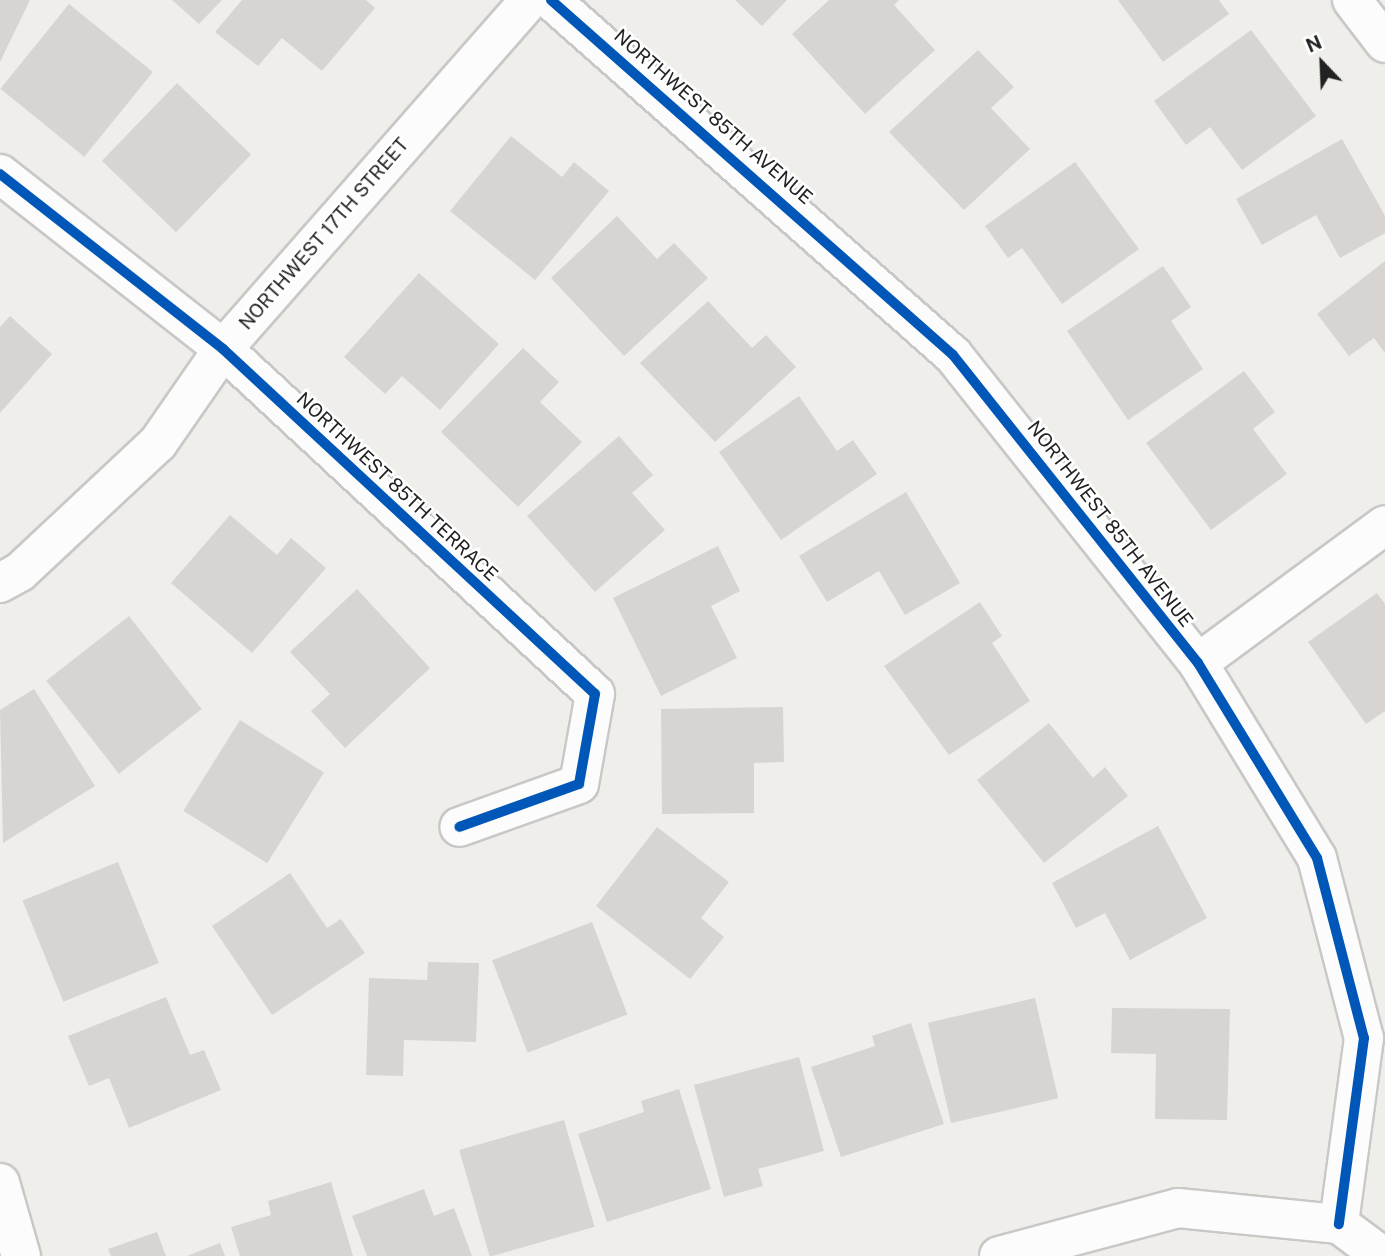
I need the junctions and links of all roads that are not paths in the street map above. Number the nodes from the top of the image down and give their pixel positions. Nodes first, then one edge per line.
1 (530, 0) edge
2 (551, 0) edge
3 (1352, 0) edge
4 (1385, 43) edge
5 (0, 174) edge
6 (223, 349) junction
7 (1385, 525) edge
8 (0, 583) edge
9 (1198, 663) junction
10 (459, 827) dead end
11 (1375, 1035) edge
12 (0, 1182) edge
13 (1339, 1224) junction
14 (21, 1256) edge
15 (999, 1256) edge
16 (1382, 1256) edge

1 - 6 street, NORTHWEST 17TH STREET
2 - 9 street, NORTHWEST 85TH AVENUE
3 - 4 street
5 - 6 street, NORTHWEST 85TH TERRACE
6 - 8 street, NORTHWEST 17TH STREET
6 - 10 street, NORTHWEST 85TH TERRACE
7 - 9 street
9 - 11 street, NORTHWEST 85TH AVENUE
11 - 13 street, NORTHWEST 85TH AVENUE
12 - 14 street
13 - 15 street
13 - 16 street

